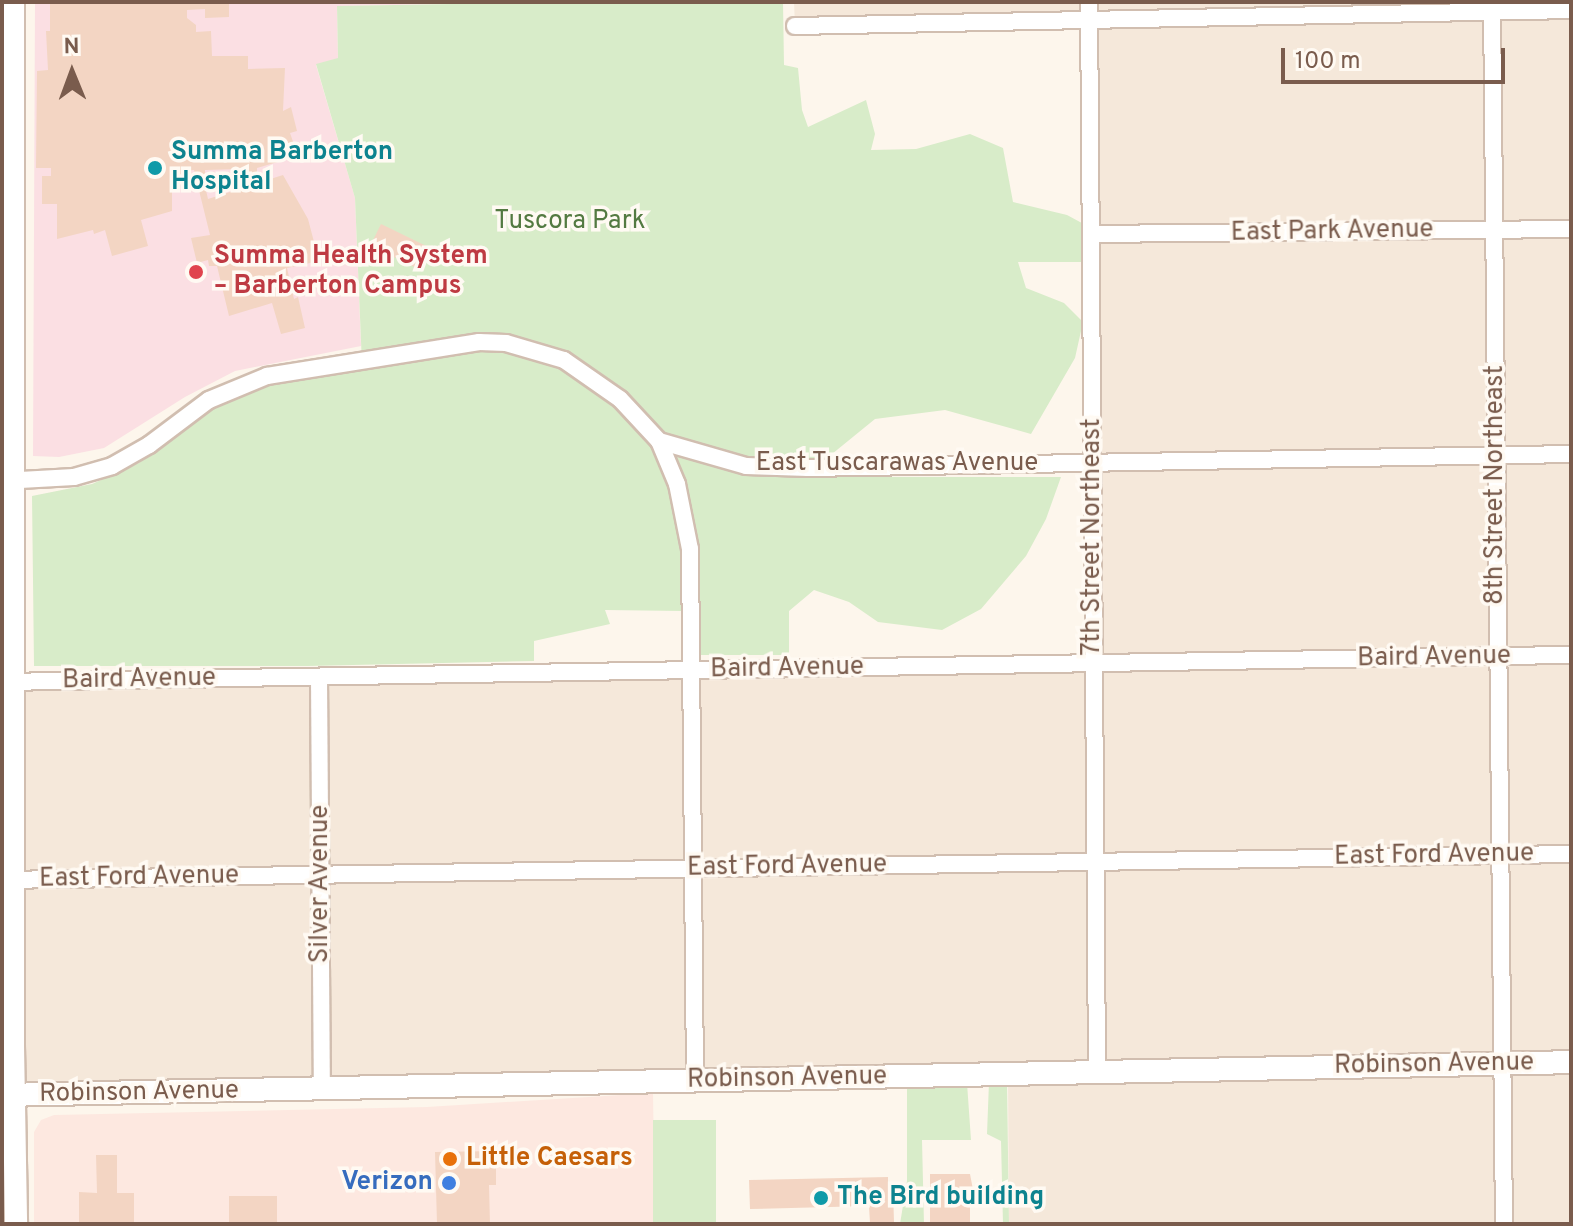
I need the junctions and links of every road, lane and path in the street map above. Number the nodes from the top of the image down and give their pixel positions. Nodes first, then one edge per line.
1 (13, 2) edge
2 (1089, 2) edge
3 (1492, 7) edge
4 (1571, 10) edge
5 (1089, 20) junction
6 (795, 26) dead end
7 (7, 38) edge
8 (1571, 229) edge
9 (1494, 230) junction
10 (1093, 234) junction
11 (8, 256) edge
12 (659, 441) junction
13 (1496, 454) junction
14 (1571, 454) edge
15 (1092, 462) junction
16 (7, 481) edge
17 (1571, 655) edge
18 (1497, 656) junction
19 (1094, 664) junction
20 (691, 671) junction
21 (319, 677) junction
22 (8, 682) edge
23 (1571, 854) edge
24 (1499, 855) junction
25 (1096, 861) junction
26 (693, 868) junction
27 (320, 875) junction
28 (8, 880) edge
29 (1571, 1062) edge
30 (1501, 1063) junction
31 (1097, 1072) junction
32 (695, 1081) junction
33 (322, 1091) junction
34 (8, 1095) edge
35 (16, 1224) edge
36 (1504, 1224) edge

1 - 7 main road
2 - 5 street, 7th Street Northeast
3 - 4 street
3 - 5 street
3 - 9 street, 8th Street Northeast
5 - 6 street
5 - 10 street, 7th Street Northeast
7 - 11 main road
8 - 9 street, East Park Avenue
9 - 10 street, East Park Avenue
9 - 13 street, 8th Street Northeast
10 - 15 street, 7th Street Northeast
11 - 16 main road
12 - 15 street, East Tuscarawas Avenue
12 - 16 street
12 - 20 street
13 - 14 street, East Tuscarawas Avenue
13 - 15 street, East Tuscarawas Avenue
13 - 18 street, 8th Street Northeast
15 - 19 street, 7th Street Northeast
16 - 22 main road
17 - 18 street, Baird Avenue
18 - 19 street, Baird Avenue
18 - 24 street, 8th Street Northeast
19 - 20 street, Baird Avenue
19 - 25 street, 7th Street Northeast
20 - 21 street, Baird Avenue
20 - 26 street
21 - 22 street, Baird Avenue
21 - 27 street, Silver Avenue
22 - 28 main road
23 - 24 street, East Ford Avenue
24 - 25 street, East Ford Avenue
24 - 30 street, 8th Street Northeast
25 - 26 street, East Ford Avenue
25 - 31 street, 7th Street Northeast
26 - 27 street, East Ford Avenue
26 - 32 street
27 - 28 street, East Ford Avenue
27 - 33 street, Silver Avenue
28 - 34 main road
29 - 30 main road, Robinson Avenue
30 - 31 main road, Robinson Avenue
30 - 36 street, 8th Street Northeast
31 - 32 main road, Robinson Avenue
32 - 33 main road, Robinson Avenue
33 - 34 main road, Robinson Avenue
34 - 35 main road

